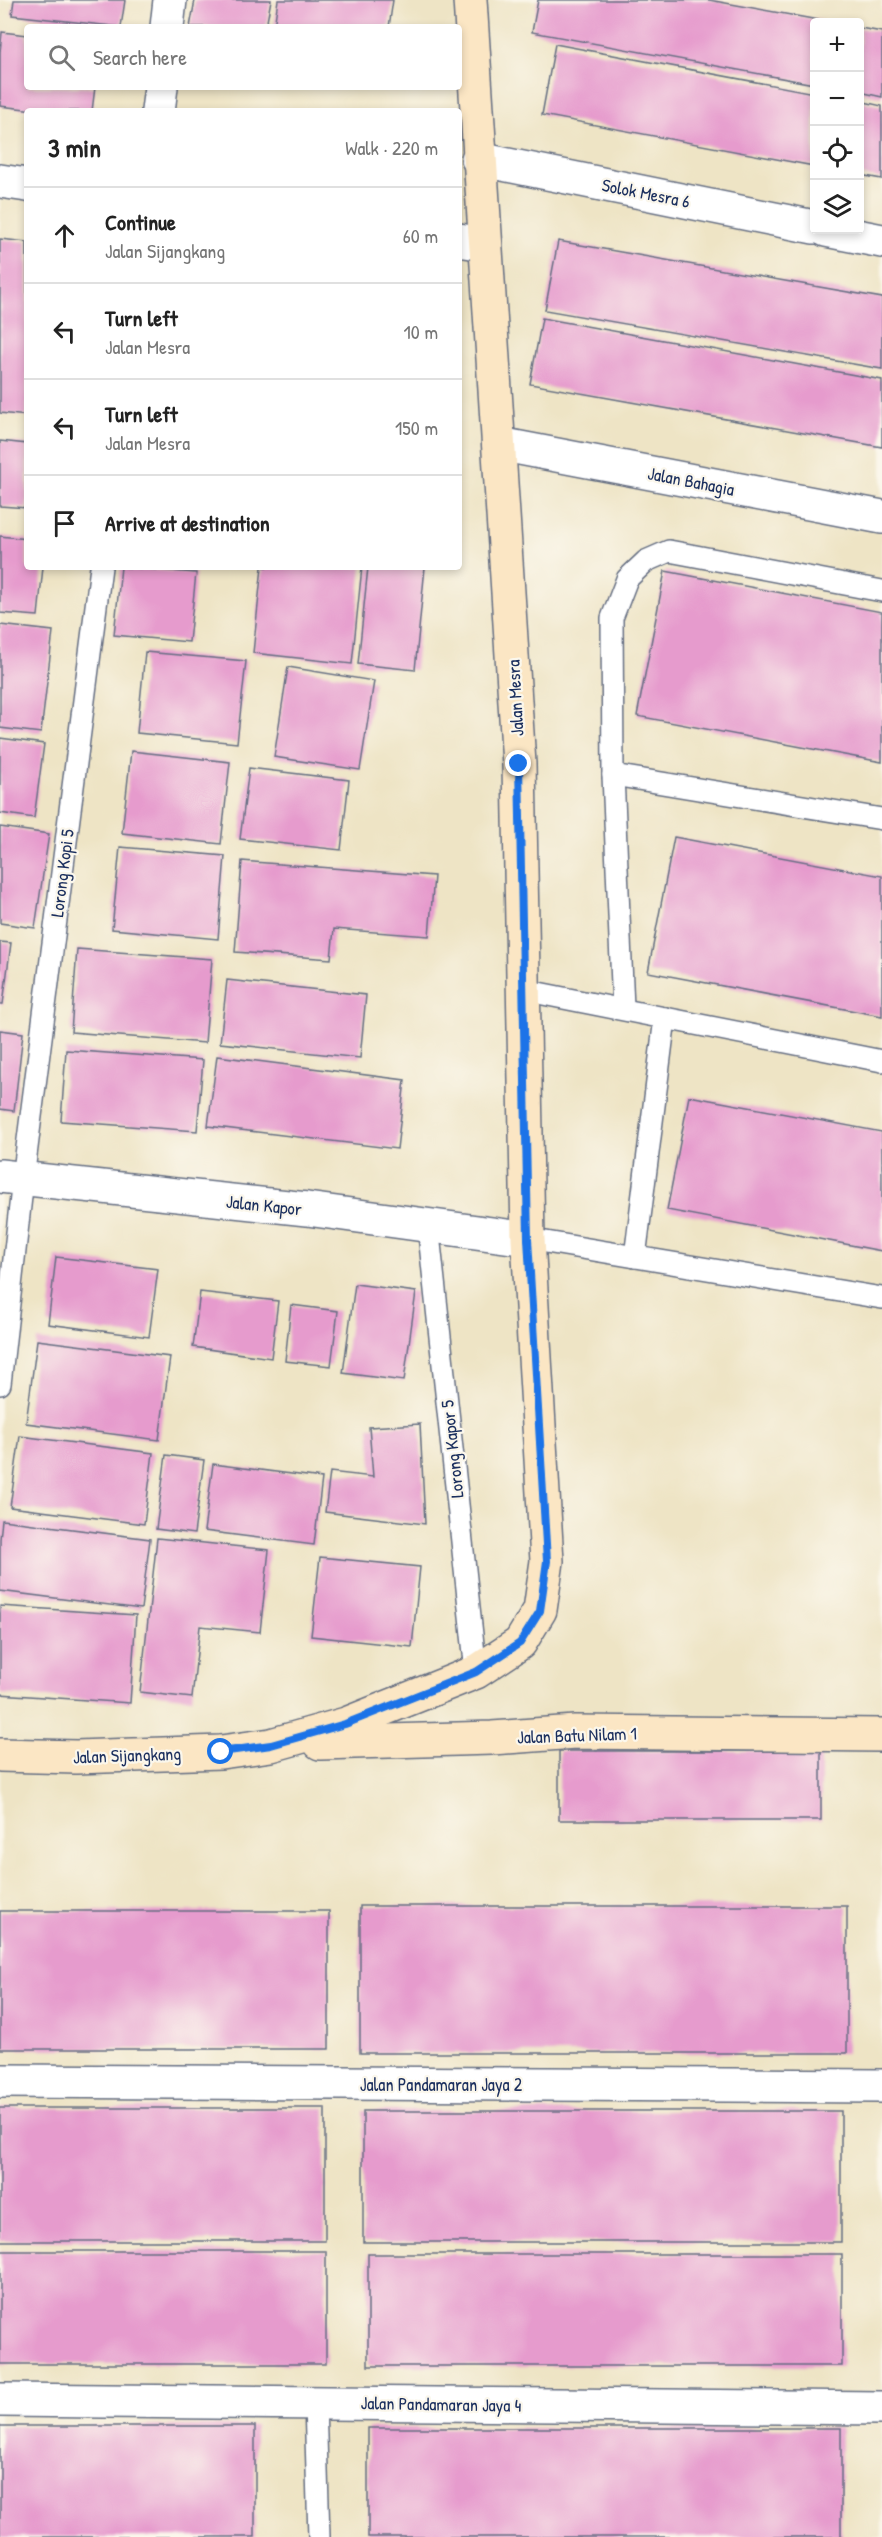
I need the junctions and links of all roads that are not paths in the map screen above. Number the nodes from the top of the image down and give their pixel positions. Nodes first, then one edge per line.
1 (170, 0) edge
2 (470, 0) edge
3 (167, 24) edge
4 (161, 90) edge
5 (158, 108) edge
6 (478, 159) junction
7 (0, 181) edge
8 (24, 185) edge
9 (810, 226) edge
10 (846, 234) edge
11 (882, 241) edge
12 (472, 242) edge
13 (499, 444) junction
14 (882, 517) edge
15 (101, 570) edge
16 (882, 591) edge
17 (613, 775) junction
18 (882, 819) edge
19 (524, 990) junction
20 (623, 1008) junction
21 (665, 1018) junction
22 (882, 1061) edge
23 (11, 1178) edge
24 (428, 1225) junction
25 (528, 1239) junction
26 (635, 1257) junction
27 (882, 1298) edge
28 (0, 1384) edge
29 (520, 1643) joint
30 (476, 1672) junction
31 (882, 1735) edge
32 (271, 1745) junction
33 (0, 1755) edge
34 (0, 2081) edge
35 (882, 2086) edge
36 (0, 2400) edge
37 (315, 2403) junction
38 (882, 2408) edge
39 (319, 2537) edge

1 - 3 street
2 - 6 street, Jalan Mesra
4 - 5 street
6 - 9 street, Solok Mesra 6
6 - 12 street, Jalan Mesra
7 - 8 street
10 - 11 street
12 - 13 street, Jalan Mesra
13 - 14 street, Jalan Bahagia
13 - 19 street, Jalan Mesra
15 - 23 lane, Lorong Kopi 5
16 - 17 lane
17 - 18 lane
17 - 20 lane
19 - 20 lane
19 - 25 street, Jalan Mesra
20 - 21 lane
21 - 22 lane
21 - 26 lane
23 - 24 street, Jalan Kapor
23 - 28 lane, Lorong Kopi 5
24 - 25 street, Jalan Kapor
24 - 30 lane, Lorong Kapor 5
25 - 26 lane
25 - 29 street, Jalan Mesra
26 - 27 lane
29 - 30 street, Jalan Sijangkang
30 - 32 street, Jalan Sijangkang
31 - 32 street, Jalan Batu Nilam 1
32 - 33 street, Jalan Sijangkang
34 - 35 street, Jalan Pandamaran Jaya 2
36 - 37 street, Jalan Pandamaran Jaya 4
37 - 38 street, Jalan Pandamaran Jaya 4
37 - 39 lane

